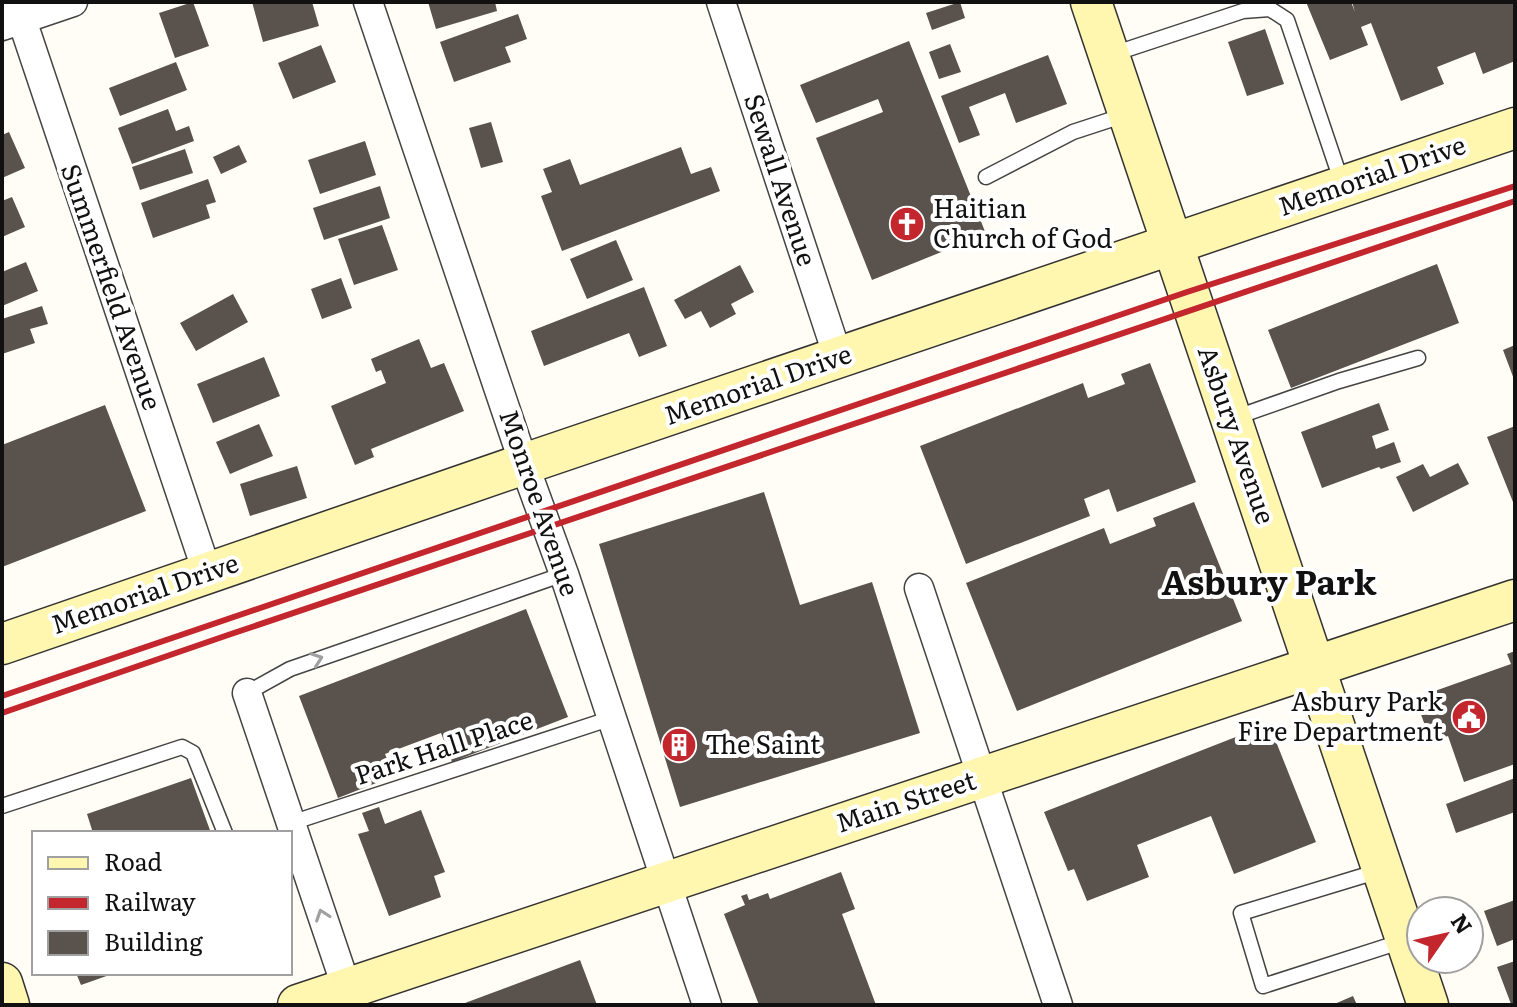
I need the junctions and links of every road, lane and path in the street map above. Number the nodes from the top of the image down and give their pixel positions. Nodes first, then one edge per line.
1 (73, 2) edge
2 (368, 2) edge
3 (721, 2) edge
4 (1091, 2) edge
5 (13, 16) edge
6 (1109, 55) junction
7 (1128, 114) junction
8 (1515, 128) edge
9 (986, 177) dead end
10 (1343, 186) junction
11 (1172, 244) junction
12 (838, 357) junction
13 (1418, 358) dead end
14 (1230, 419) junction
15 (524, 464) junction
16 (207, 572) junction
17 (564, 574) junction
18 (919, 588) dead end
19 (1515, 600) edge
20 (2, 644) edge
21 (1315, 667) junction
22 (247, 693) joint
23 (612, 718) junction
24 (981, 777) junction
25 (2, 806) edge
26 (291, 823) junction
27 (224, 831) edge
28 (297, 867) edge
29 (1383, 870) junction
30 (666, 882) junction
31 (1405, 937) edge
32 (1405, 940) edge
33 (1418, 975) edge
34 (2, 983) edge
35 (349, 997) edge
36 (9, 1005) edge
37 (298, 1005) edge
38 (707, 1005) edge
39 (1058, 1005) edge
40 (1428, 1005) edge

1 - 5 street
2 - 15 street, Monroe Avenue
3 - 12 street, Sewall Avenue
4 - 6 main road, Asbury Avenue
5 - 16 street, Summerfield Avenue
6 - 7 main road, Asbury Avenue
6 - 10 lane
7 - 9 lane
7 - 11 main road, Asbury Avenue
8 - 10 main road, Memorial Drive
10 - 11 main road, Memorial Drive
11 - 12 main road, Memorial Drive
11 - 14 main road, Asbury Avenue
12 - 15 main road, Memorial Drive
13 - 14 lane
14 - 21 main road, Asbury Avenue
15 - 16 main road, Memorial Drive
15 - 17 street, Monroe Avenue
16 - 20 main road, Memorial Drive
22 -> 17 lane
17 - 23 street, Monroe Avenue
18 - 24 street
19 - 21 main road, Main Street
21 - 24 main road, Main Street
21 - 29 main road, Asbury Avenue
22 - 26 street
23 - 26 lane, Park Hall Place
23 - 30 street, Monroe Avenue
24 - 30 main road, Main Street
24 - 39 street
25 - 27 lane
26 - 28 street
35 -> 28 street
29 - 31 main road, Asbury Avenue
29 - 32 lane
30 - 35 main road, Main Street
30 - 38 street, Monroe Avenue
33 - 40 main road, Asbury Avenue
34 - 36 main road
35 - 37 main road, Main Street

